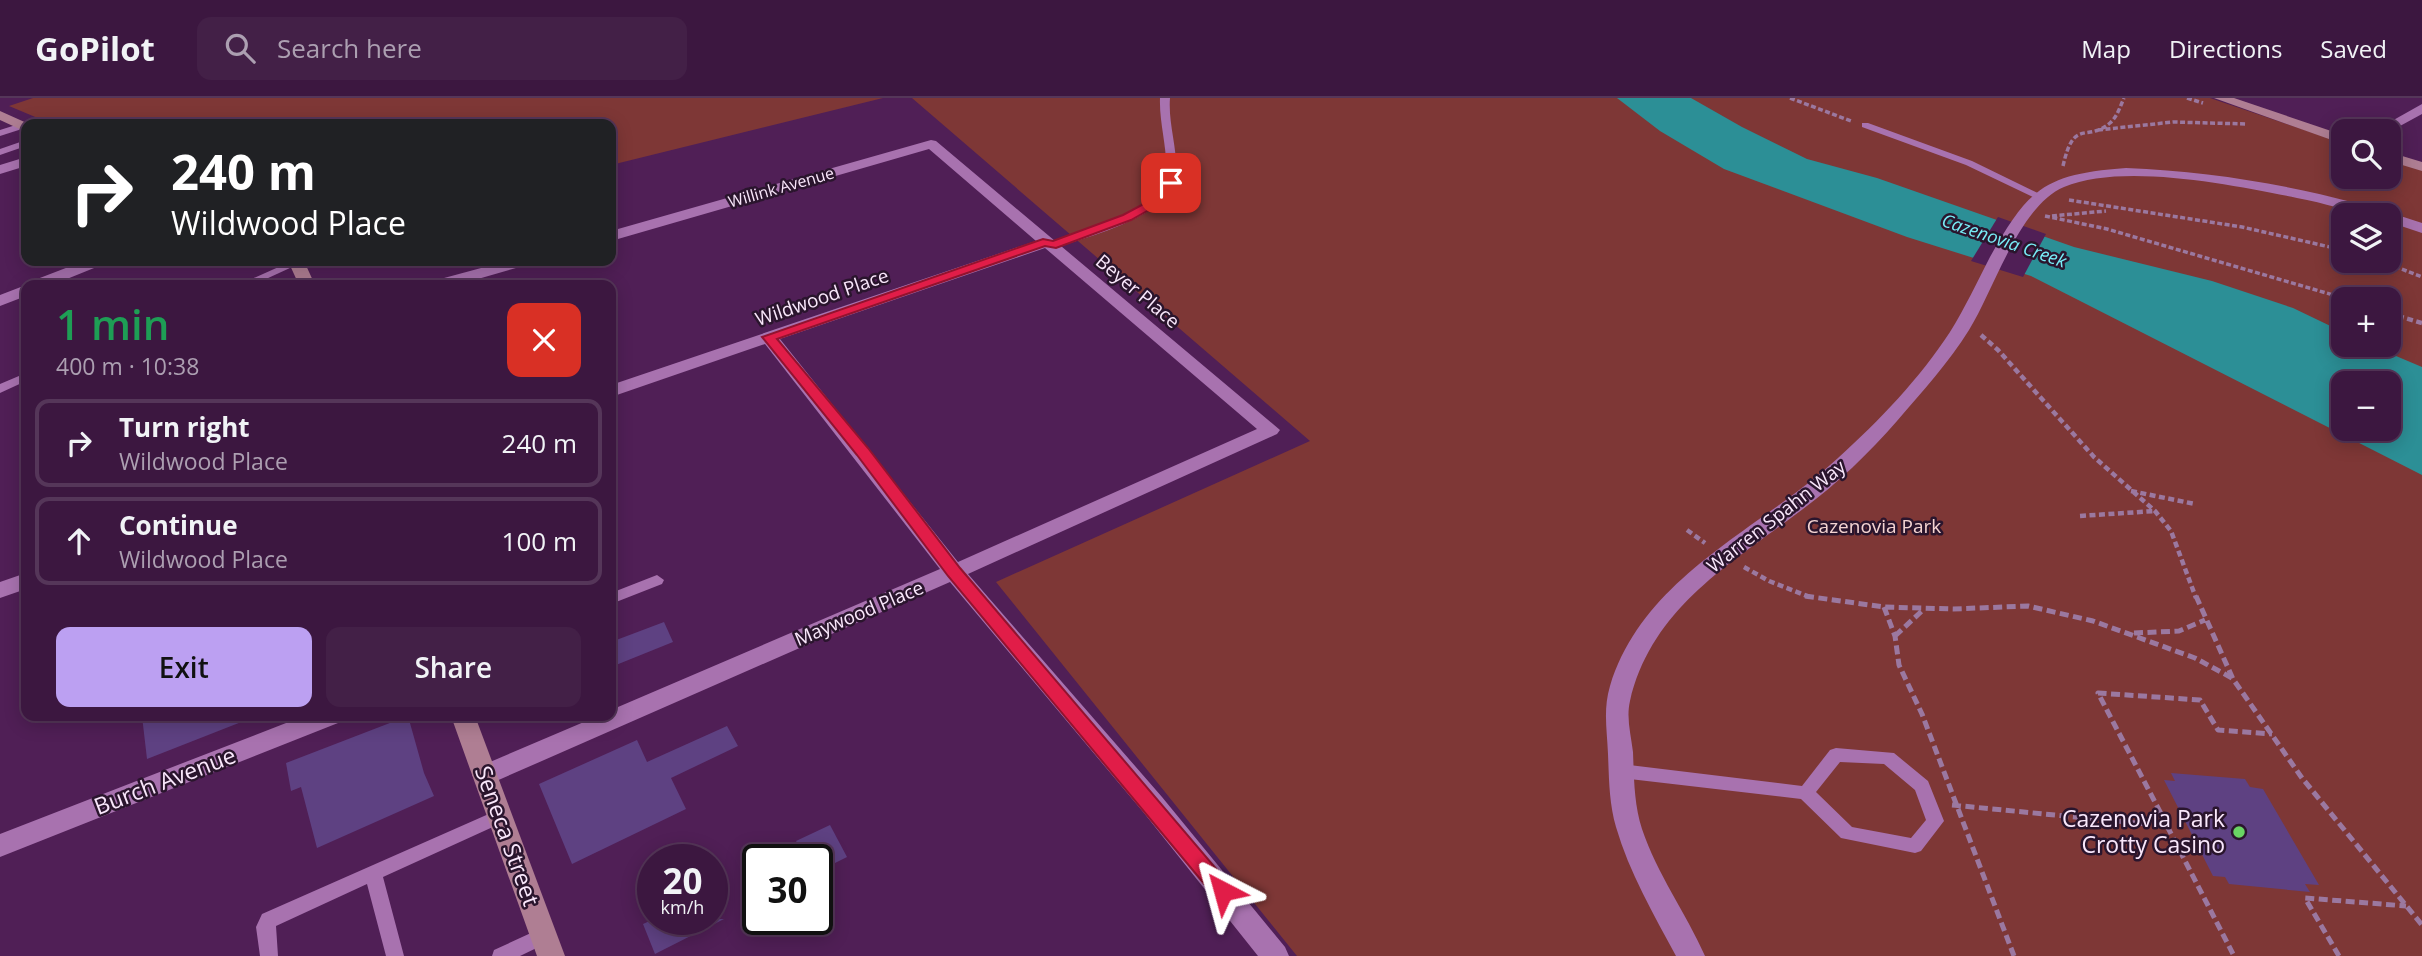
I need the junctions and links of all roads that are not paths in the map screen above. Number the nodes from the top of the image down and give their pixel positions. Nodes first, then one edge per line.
1 (1165, 98) edge
2 (2221, 98) edge
3 (2422, 108) edge
4 (0, 115) edge
5 (2401, 120) edge
6 (1865, 125) road end
7 (21, 126) edge
8 (21, 128) edge
9 (0, 133) edge
10 (2331, 136) edge
11 (21, 146) edge
12 (0, 153) edge
13 (947, 157) joint
14 (2401, 160) edge
15 (21, 163) edge
16 (2422, 167) edge
17 (0, 170) edge
18 (2039, 196) junction
19 (2332, 203) edge
20 (2401, 221) edge
21 (2422, 228) edge
22 (616, 235) edge
23 (1049, 244) junction
24 (86, 266) edge
25 (286, 266) edge
26 (506, 266) edge
27 (50, 280) edge
28 (255, 280) edge
29 (457, 280) edge
30 (21, 292) edge
31 (0, 301) edge
32 (769, 337) junction
33 (21, 379) edge
34 (0, 389) edge
35 (616, 389) edge
36 (1270, 430) joint
37 (954, 572) junction
38 (657, 580) dead end
39 (21, 583) edge
40 (0, 590) edge
41 (616, 597) edge
42 (616, 718) edge
43 (316, 721) edge
44 (465, 721) edge
45 (610, 721) edge
46 (1621, 771) junction
47 (485, 775) junction
48 (1806, 793) junction
49 (500, 816) junction
50 (0, 846) edge
51 (373, 873) junction
52 (547, 946) edge
53 (269, 956) edge
54 (395, 956) edge
55 (501, 956) edge
56 (1276, 956) edge
57 (1691, 956) edge

1 - 23 lane, Wildwood Place
2 - 10 main road
3 - 5 street
4 - 7 main road
6 - 18 lane
8 - 9 lane
11 - 12 lane
13 - 22 street, Willink Avenue
13 - 23 street, Beyer Place
14 - 16 main road
15 - 17 street
18 - 19 street, Warren Spahn Way
18 - 46 street, Warren Spahn Way
20 - 21 street
23 - 32 street, Wildwood Place
23 - 36 street, Beyer Place
24 - 27 street
25 - 28 lane
26 - 29 street
30 - 31 street
32 - 35 street, Wildwood Place
32 - 37 street
33 - 34 lane
36 - 37 street, Maywood Place
37 - 42 street, Maywood Place
37 - 56 street
38 - 41 lane
39 - 40 street
43 - 50 street, Burch Avenue
44 - 47 main road, Seneca Street
45 - 47 street, Maywood Place
46 - 48 lane
46 - 57 street, Warren Spahn Way
47 - 49 main road, Seneca Street
48 - 48 lane
49 - 51 lane
49 - 52 main road, Seneca Street
51 - 53 lane
51 - 54 lane
52 - 55 lane

